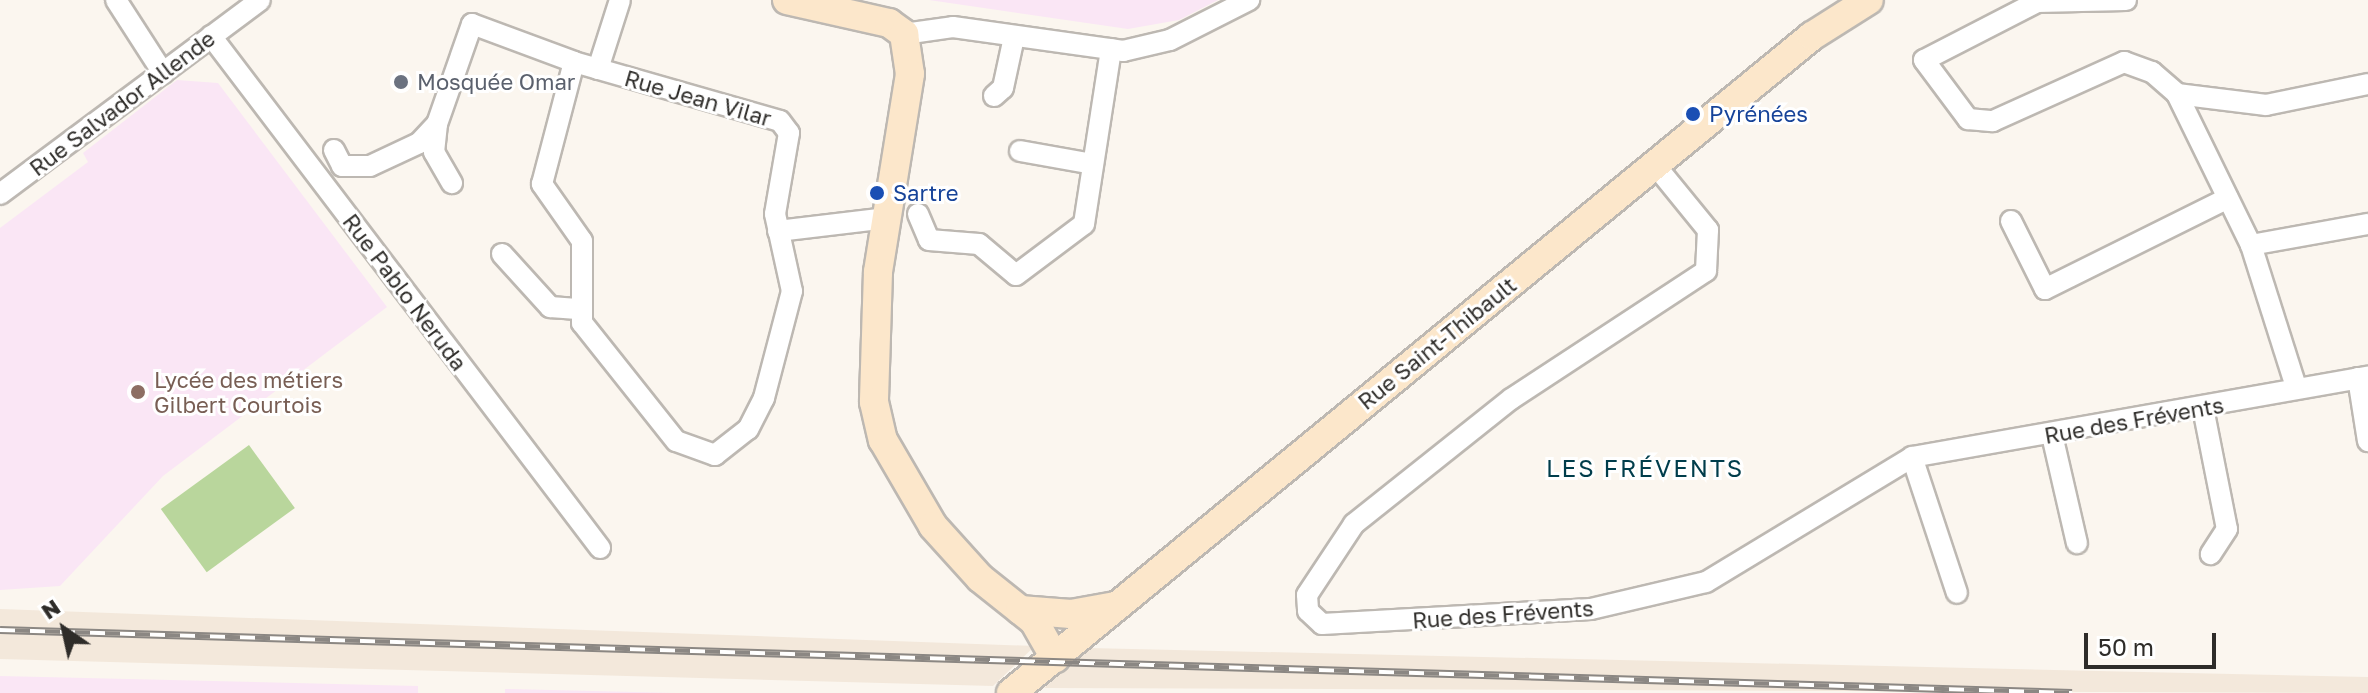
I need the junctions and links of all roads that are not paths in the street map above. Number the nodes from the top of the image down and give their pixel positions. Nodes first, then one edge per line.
1 (116, 0) edge
2 (260, 0) edge
3 (620, 0) edge
4 (787, 0) edge
5 (1249, 0) edge
6 (1869, 0) edge
7 (2126, 0) edge
8 (904, 34) junction
9 (211, 36) junction
10 (1014, 37) junction
11 (1111, 49) junction
12 (574, 62) junction
13 (598, 69) junction
14 (163, 73) junction
15 (2368, 84) edge
16 (2177, 94) junction
17 (994, 96) dead end
18 (437, 124) junction
19 (334, 150) dead end
20 (1020, 151) dead end
21 (1093, 164) junction
22 (1655, 165) junction
23 (0, 175) edge
24 (22, 178) junction
25 (452, 183) dead end
26 (0, 194) edge
27 (2228, 198) junction
28 (918, 214) dead end
29 (887, 218) junction
30 (2011, 221) dead end
31 (2368, 224) edge
32 (778, 231) junction
33 (2251, 245) junction
34 (502, 254) dead end
35 (581, 309) junction
36 (2363, 378) edge
37 (2296, 387) junction
38 (2203, 408) junction
39 (2052, 435) junction
40 (2368, 441) edge
41 (1912, 457) junction
42 (2077, 543) dead end
43 (600, 548) dead end
44 (2211, 554) dead end
45 (1957, 593) dead end
46 (1120, 605) junction
47 (1027, 616) junction
48 (1086, 632) junction
49 (1055, 658) junction
50 (1011, 693) edge

1 - 14 street
2 - 9 street, Rue Salvador Allende
3 - 13 street, Rue Jean Vilar
4 - 8 main road
5 - 11 street
6 - 22 main road, Rue Saint-Thibault
7 - 16 street
8 - 10 street
8 - 29 main road
9 - 14 street, Rue Salvador Allende
9 - 43 street, Rue Pablo Neruda
10 - 11 street
10 - 17 street
11 - 21 street
12 - 13 street, Rue Jean Vilar
12 - 18 street
12 - 35 street, Rue Jean Vilar
13 - 32 street, Rue Jean Vilar
14 - 24 street, Rue Salvador Allende
15 - 16 street
16 - 27 street
18 - 19 street
18 - 25 street
20 - 21 street
21 - 28 street
22 - 41 street, Rue des Frévents
22 - 46 main road, Rue Saint-Thibault
23 - 24 street, Rue Salvador Allende
24 - 26 street, Rue Salvador Allende
27 - 30 street
27 - 33 street
29 - 32 street
29 - 47 main road
31 - 33 street
32 - 35 street, Rue Jean Vilar
33 - 37 street
34 - 35 street
36 - 37 street, Rue des Frévents
36 - 40 street
37 - 38 street, Rue des Frévents
38 - 39 street, Rue des Frévents
38 - 44 street
39 - 41 street, Rue des Frévents
39 - 42 street
41 - 45 street
46 - 47 main road
46 - 48 main road, Rue Saint-Thibault
47 - 48 main road
47 - 49 main road
48 - 49 main road, Rue Saint-Thibault
49 - 50 main road, Rue Saint-Thibault

